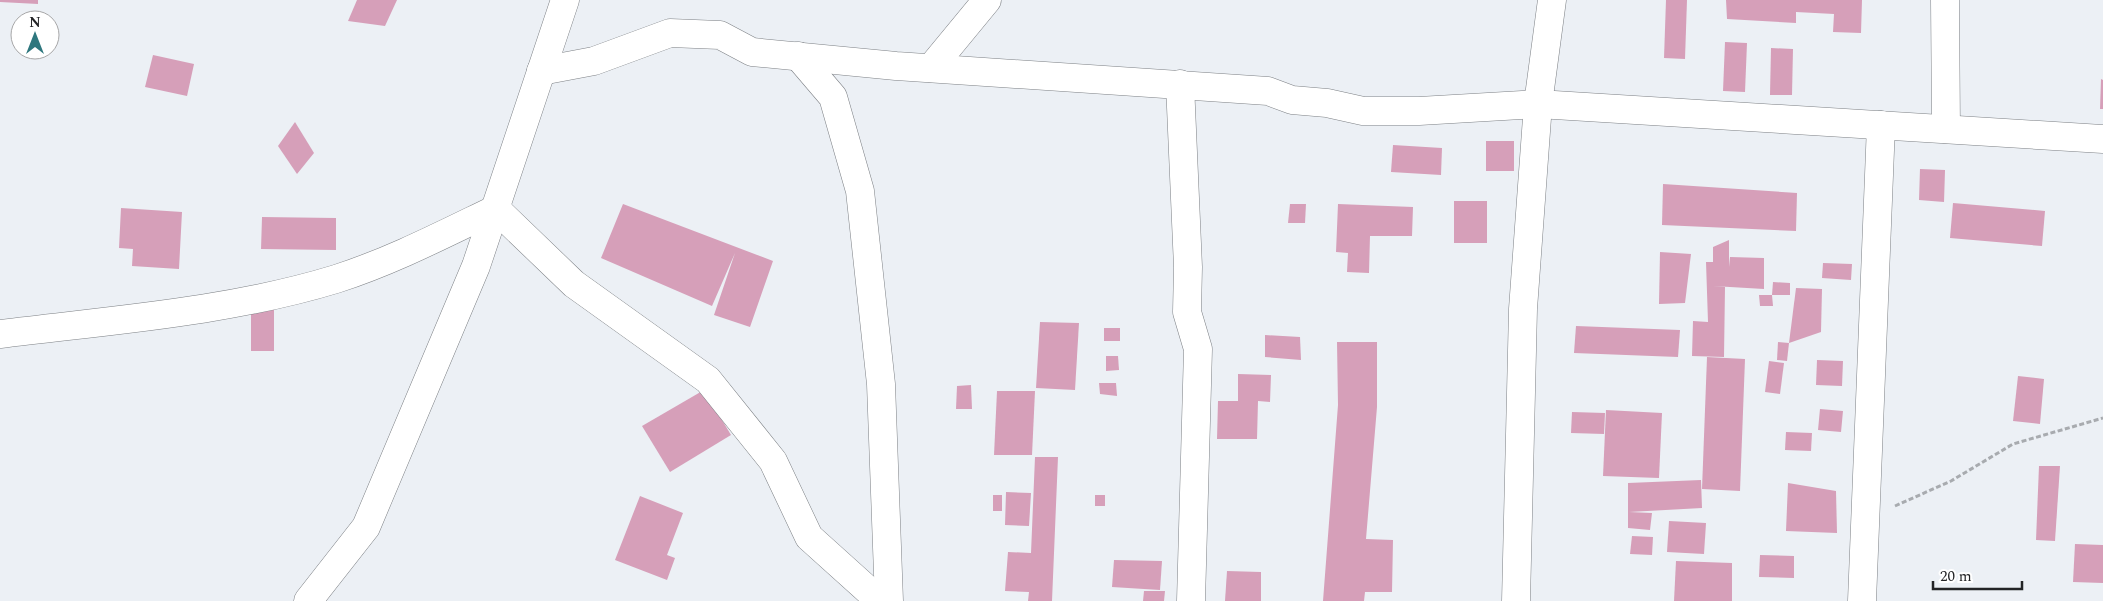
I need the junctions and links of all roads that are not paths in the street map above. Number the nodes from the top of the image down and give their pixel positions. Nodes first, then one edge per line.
1 (565, 0) edge
2 (986, 0) edge
3 (1552, 0) edge
4 (1944, 0) edge
5 (798, 56) junction
6 (932, 68) junction
7 (541, 71) junction
8 (1180, 84) junction
9 (1538, 104) junction
10 (1881, 125) junction
11 (1946, 129) junction
12 (2103, 139) edge
13 (496, 209) junction
14 (0, 334) edge
15 (308, 601) edge
16 (880, 601) edge
17 (889, 601) edge
18 (1191, 601) edge
19 (1516, 601) edge
20 (1862, 601) edge

1 - 7 street
2 - 6 street
3 - 9 street
4 - 11 street
5 - 6 street
5 - 7 street
5 - 17 street
6 - 8 street
7 - 13 street
8 - 9 street
8 - 18 street
9 - 10 street
9 - 19 street
10 - 11 street
10 - 20 street
11 - 12 street
13 - 14 street
13 - 15 street
13 - 16 street

